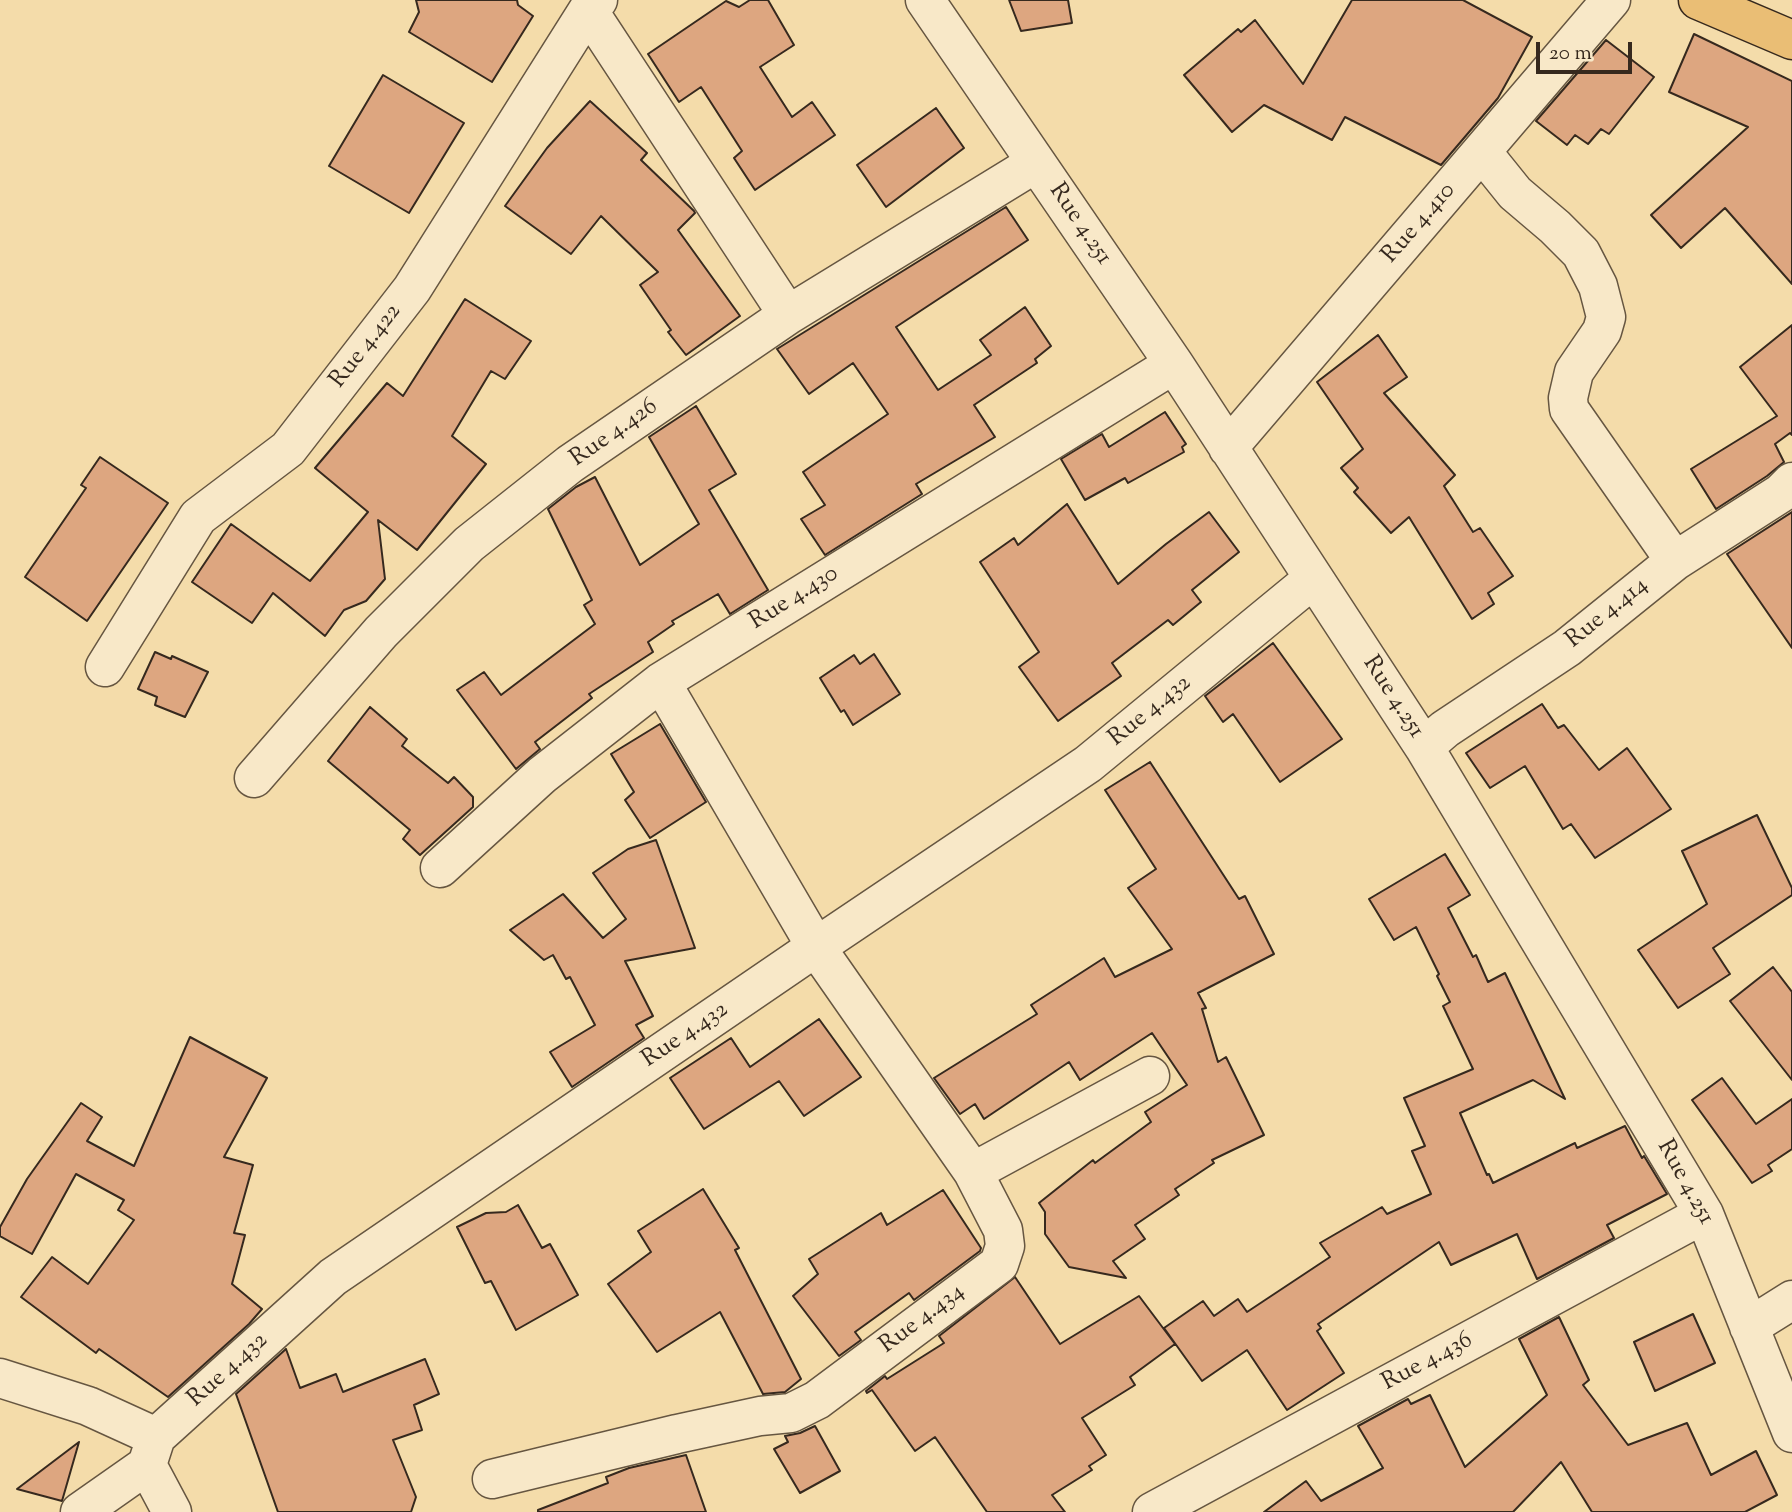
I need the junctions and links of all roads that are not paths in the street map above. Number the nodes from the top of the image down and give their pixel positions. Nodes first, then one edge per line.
1 (925, 0) edge
2 (1611, 0) edge
3 (1698, 0) edge
4 (593, 5) edge
5 (1792, 40) edge
6 (1482, 152) junction
7 (1037, 163) junction
8 (788, 315) junction
9 (1174, 364) junction
10 (1228, 449) junction
11 (1792, 482) edge
12 (1675, 561) junction
13 (1313, 579) junction
14 (105, 667) dead end
15 (661, 682) junction
16 (1424, 747) junction
17 (254, 778) dead end
18 (440, 868) dead end
19 (816, 947) junction
20 (1150, 1076) dead end
21 (973, 1172) junction
22 (1704, 1214) junction
23 (1792, 1300) edge
24 (1749, 1327) junction
25 (0, 1378) edge
26 (1792, 1433) edge
27 (152, 1451) junction
28 (492, 1479) dead end
29 (80, 1512) edge
30 (172, 1512) edge
31 (1152, 1512) edge

1 - 7 street, Rue 4.251
2 - 6 street, Rue 4.410
3 - 5 main road
4 - 8 street
4 - 14 street, Rue 4.422
6 - 10 street, Rue 4.410
6 - 12 street
7 - 8 street, Rue 4.426
7 - 9 street, Rue 4.251
8 - 17 street, Rue 4.426
9 - 10 street, Rue 4.251
9 - 15 street, Rue 4.430
10 - 13 street, Rue 4.251
11 - 12 street, Rue 4.414
12 - 16 street, Rue 4.414
13 - 16 street, Rue 4.251
13 - 19 street, Rue 4.432
15 - 18 street, Rue 4.430
15 - 19 street, Rue 4.434
16 - 22 street, Rue 4.251
19 - 21 street, Rue 4.434
19 - 27 street, Rue 4.432
20 - 21 street
21 - 28 street, Rue 4.434
22 - 24 street, Rue 4.251
22 - 31 street, Rue 4.436
23 - 24 street
24 - 26 street, Rue 4.251
25 - 27 street
27 - 29 street, Rue 4.432
27 - 30 street

